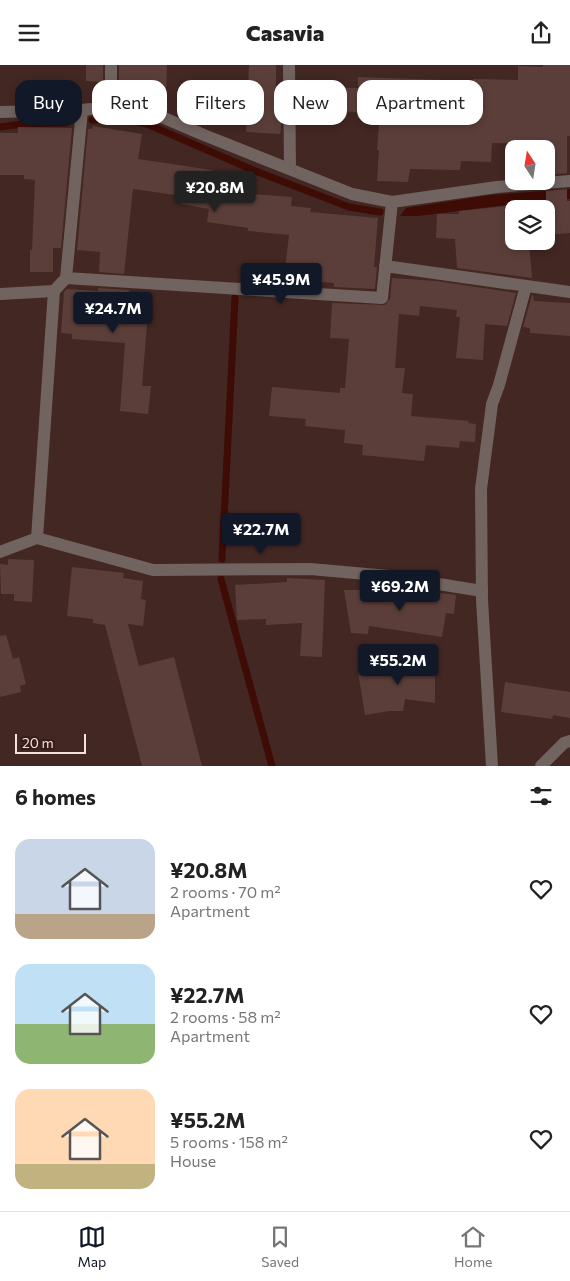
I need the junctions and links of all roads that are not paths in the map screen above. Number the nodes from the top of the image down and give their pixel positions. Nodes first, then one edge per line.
1 (111, 65) edge
2 (289, 65) edge
3 (111, 80) edge
4 (92, 109) edge
5 (82, 110) edge
6 (0, 112) edge
7 (15, 112) edge
8 (167, 119) edge
9 (81, 125) edge
10 (290, 169) junction
11 (570, 181) edge
12 (392, 203) junction
13 (385, 267) junction
14 (66, 278) junction
15 (526, 286) junction
16 (54, 291) junction
17 (570, 292) edge
18 (0, 294) edge
19 (37, 538) junction
20 (0, 551) edge
21 (482, 591) junction
22 (570, 741) edge
23 (492, 766) edge
24 (541, 766) edge

1 - 3 street
2 - 10 street
4 - 5 street
6 - 7 street
8 - 10 street
9 - 14 street
10 - 12 street
11 - 12 street
12 - 13 street
13 - 14 street
13 - 15 street
14 - 16 street
15 - 17 street
15 - 21 street
16 - 18 street
16 - 19 street
19 - 20 street
19 - 21 street
21 - 23 street
22 - 24 street

